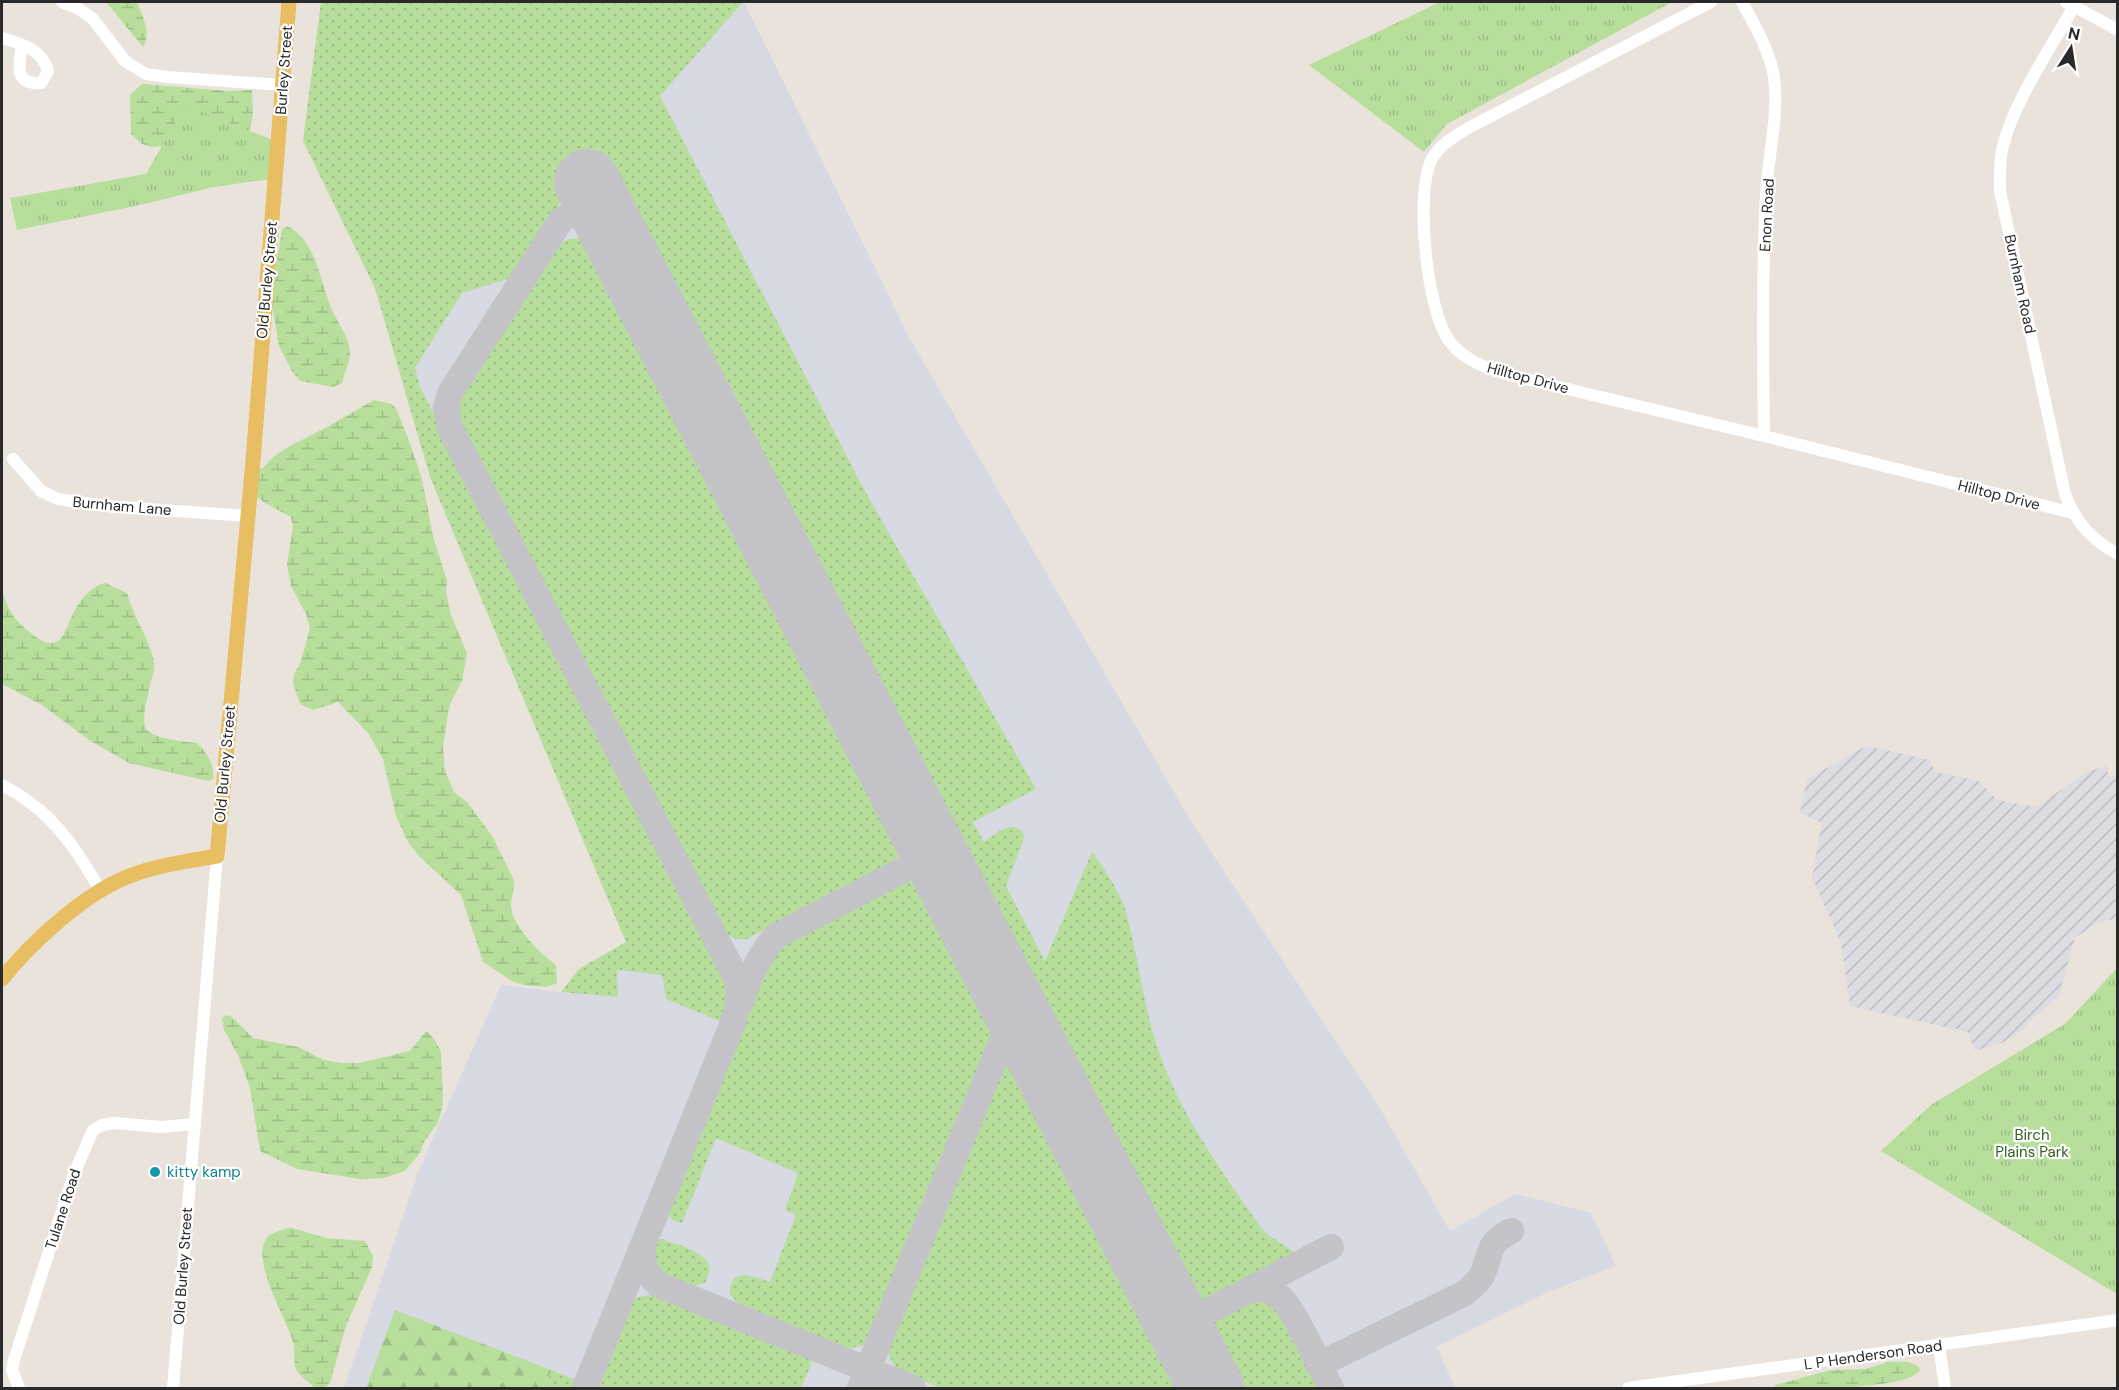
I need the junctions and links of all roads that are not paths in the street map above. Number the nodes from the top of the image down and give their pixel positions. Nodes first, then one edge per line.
1 (62, 2) edge
2 (289, 2) edge
3 (1711, 2) edge
4 (1742, 2) edge
5 (2070, 4) edge
6 (2118, 30) edge
7 (2, 38) edge
8 (22, 45) dead end
9 (282, 85) junction
10 (278, 139) joint
11 (1764, 436) junction
12 (13, 459) dead end
13 (2073, 513) junction
14 (248, 516) junction
15 (2118, 554) edge
16 (2, 785) edge
17 (217, 856) junction
18 (101, 892) junction
19 (2, 979) edge
20 (195, 1124) junction
21 (2118, 1320) edge
22 (1939, 1345) junction
23 (19, 1389) edge
24 (173, 1389) edge
25 (1628, 1389) edge
26 (1945, 1389) edge

1 - 9 street
2 - 9 main road, Burley Street
3 - 11 street, Hilltop Drive
4 - 11 street, Enon Road
5 - 6 street
5 - 13 street, Burnham Road
7 - 8 street
9 - 10 main road, Burley Street
10 - 14 main road, Old Burley Street
11 - 13 street, Hilltop Drive
12 - 14 street, Burnham Lane
13 - 15 street, Burnham Road
14 - 17 main road, Old Burley Street
16 - 18 street
17 - 18 main road
17 - 20 street, Old Burley Street
18 - 19 main road
20 - 23 street, Tulane Road
20 - 24 street, Old Burley Street
21 - 22 street, L P Henderson Road
22 - 25 street, L P Henderson Road
22 - 26 street

